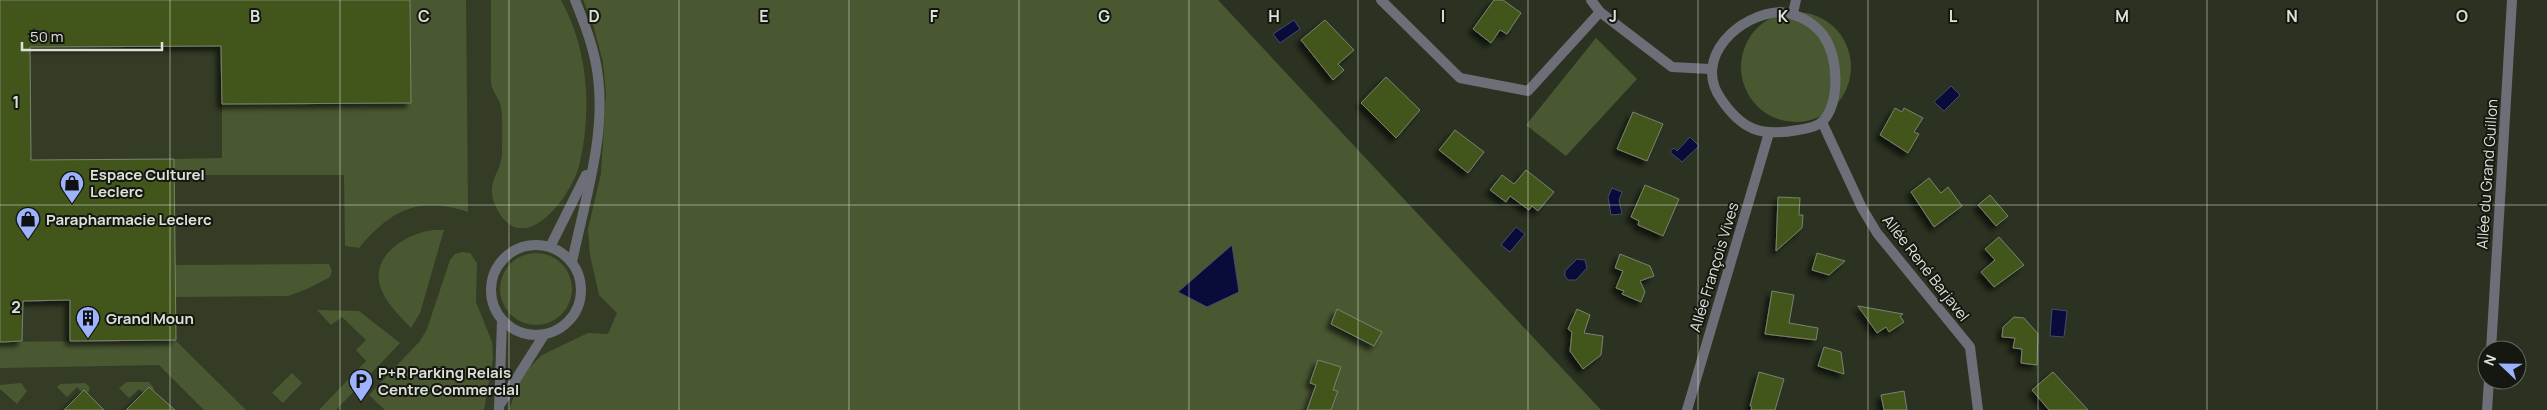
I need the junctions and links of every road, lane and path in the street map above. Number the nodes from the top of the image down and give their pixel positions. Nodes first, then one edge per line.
1 (575, 0) edge
2 (1381, 0) edge
3 (1591, 0) edge
4 (1796, 0) edge
5 (2512, 0) edge
6 (1600, 12) junction
7 (1792, 13) junction
8 (1710, 69) junction
9 (1822, 122) junction
10 (1769, 133) junction
11 (592, 162) junction
12 (550, 247) junction
13 (572, 262) junction
14 (502, 320) junction
15 (544, 335) junction
16 (2491, 340) edge
17 (2488, 390) edge
18 (500, 407) edge
19 (1687, 410) edge
20 (1978, 410) edge
21 (2487, 410) edge

1 - 11 street
2 - 6 street
3 - 6 street
4 - 7 street
5 - 16 street, Allée du Grand Guillon
6 - 8 street
7 - 8 street
7 - 9 street
8 - 10 street
9 - 10 street
9 - 20 street, Allée René Barjavel
10 - 19 street, Allée François Vives
11 - 12 street
11 - 13 street
12 - 13 street
12 - 14 street
13 - 15 street
14 - 15 street
14 - 18 street
15 - 18 street
17 - 21 street

